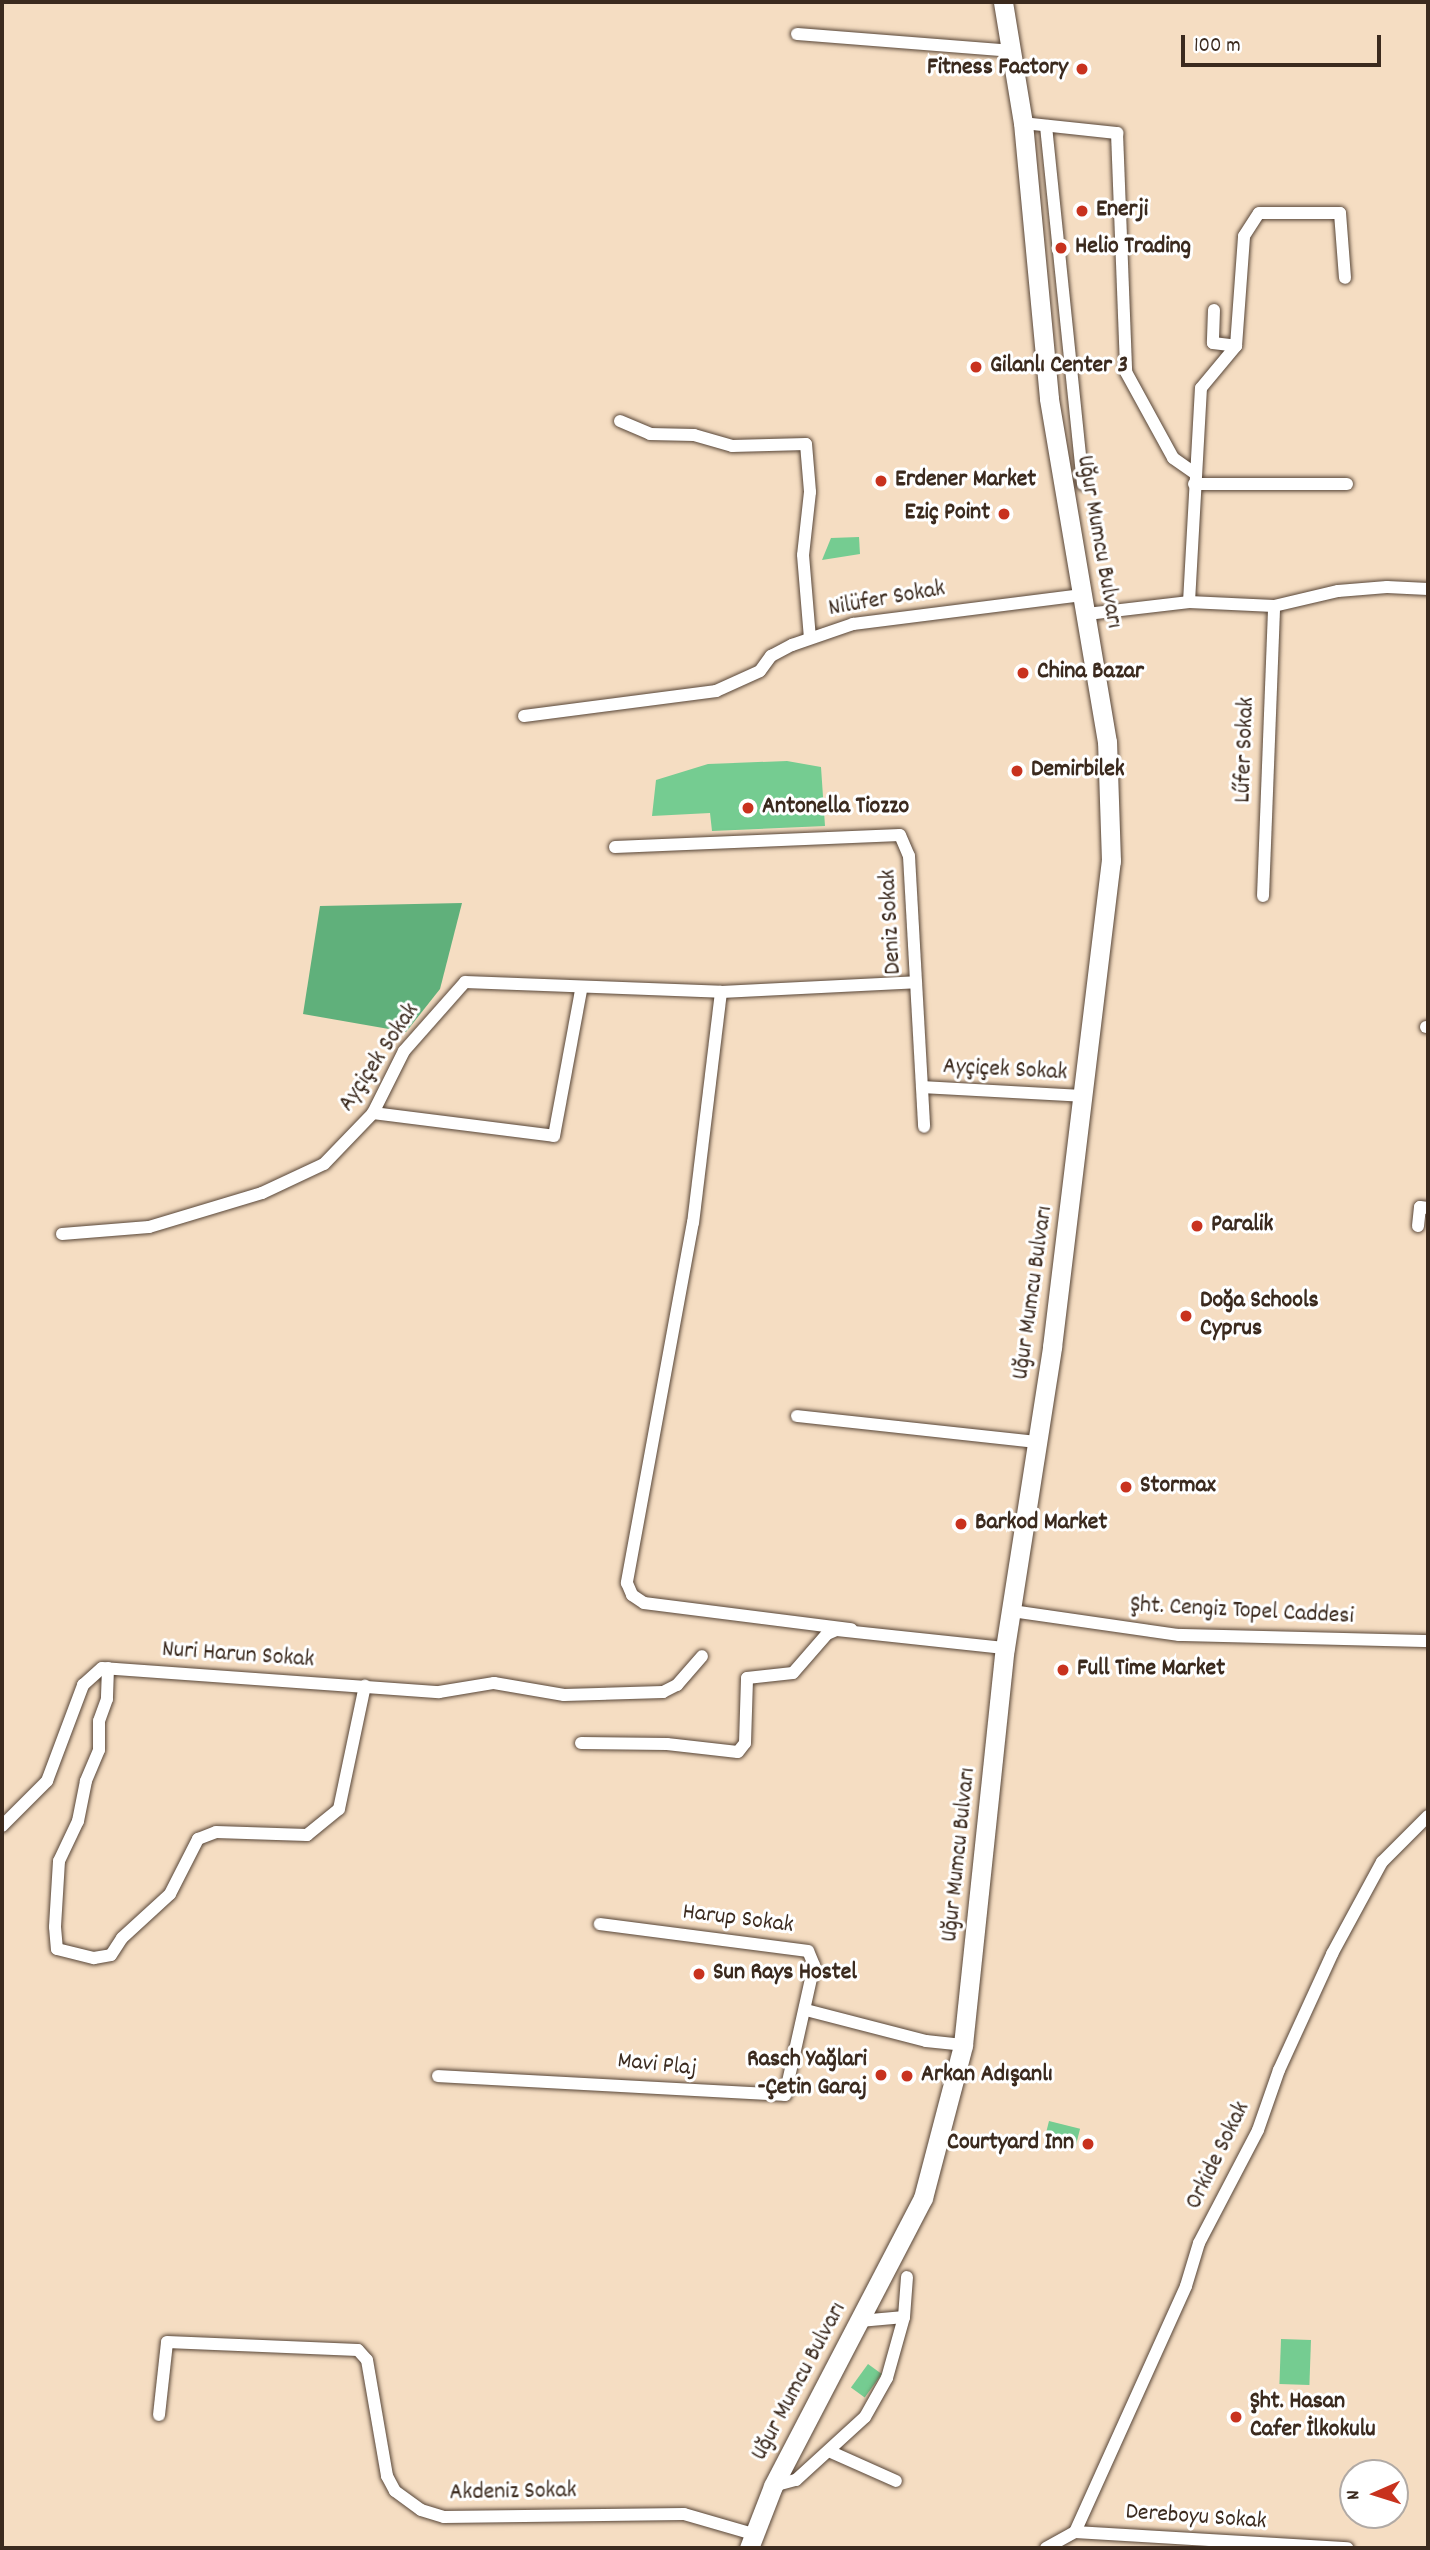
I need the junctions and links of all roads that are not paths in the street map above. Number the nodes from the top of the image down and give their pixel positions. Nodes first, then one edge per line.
1 (1003, 2) edge
2 (797, 34) dead end
3 (1013, 51) junction
4 (1023, 123) junction
5 (1046, 126) junction
6 (1345, 278) dead end
7 (1214, 310) dead end
8 (1236, 346) junction
9 (620, 421) dead end
10 (1195, 479) junction
11 (1083, 484) dead end
12 (1346, 484) dead end
13 (1428, 589) edge
14 (1189, 602) junction
15 (1084, 605) junction
16 (1274, 606) junction
17 (810, 638) junction
18 (524, 716) dead end
19 (614, 846) dead end
20 (1263, 896) dead end
21 (916, 982) junction
22 (580, 990) junction
23 (721, 992) junction
24 (923, 1087) junction
25 (1085, 1096) junction
26 (373, 1113) junction
27 (924, 1127) dead end
28 (1428, 1208) edge
29 (1418, 1226) dead end
30 (62, 1234) dead end
31 (797, 1416) dead end
32 (1038, 1442) junction
33 (1012, 1611) junction
34 (851, 1629) junction
35 (1428, 1641) edge
36 (1005, 1648) junction
37 (702, 1656) dead end
38 (108, 1668) junction
39 (365, 1686) junction
40 (581, 1743) dead end
41 (1428, 1816) edge
42 (2, 1826) edge
43 (600, 1924) dead end
44 (806, 2010) junction
45 (963, 2045) junction
46 (438, 2076) dead end
47 (907, 2277) dead end
48 (904, 2317) junction
49 (860, 2321) junction
50 (159, 2415) dead end
51 (831, 2452) junction
52 (896, 2480) dead end
53 (773, 2486) junction
54 (1075, 2532) junction
55 (751, 2541) edge
56 (1268, 2546) edge
57 (1046, 2548) edge
58 (1348, 2548) edge

1 - 3 main road, Uğur Mumcu Bulvarı
2 - 3 street
3 - 4 main road, Uğur Mumcu Bulvarı
4 - 5 street
4 - 15 main road, Uğur Mumcu Bulvarı
5 - 10 street
5 - 11 street
6 - 8 street
7 - 8 street
8 - 10 street
9 - 17 street
10 - 12 street
10 - 14 street
13 - 16 street, Nilüfer Sokak
14 - 15 street, Nilüfer Sokak
14 - 16 street, Nilüfer Sokak
15 - 17 street, Nilüfer Sokak
15 - 25 main road, Uğur Mumcu Bulvarı
16 - 20 street, Lűfer Sokak
17 - 18 street, Nilüfer Sokak
19 - 21 street, Deniz Sokak
21 - 23 street, Ayçiçek Sokak
21 - 24 street, Deniz Sokak
22 - 23 street, Ayçiçek Sokak
22 - 26 street, Ayçiçek Sokak
22 - 26 street
23 - 34 street
24 - 25 street, Ayçiçek Sokak
24 - 27 street, Deniz Sokak
25 - 32 main road, Uğur Mumcu Bulvarı
26 - 30 street, Ayçiçek Sokak
28 - 29 street
31 - 32 street
32 - 33 main road, Uğur Mumcu Bulvarı
33 - 35 street, Şht. Cengiz Topel Caddesi
33 - 36 main road, Uğur Mumcu Bulvarı
34 - 36 street
34 - 40 street
36 - 45 main road, Uğur Mumcu Bulvarı
37 - 39 street, Nuri Harun Sokak
38 - 39 street, Nuri Harun Sokak
38 - 39 street
38 - 42 street
41 - 54 street, Orkide Sokak
43 - 44 street, Harup Sokak
44 - 45 street
44 - 46 street, Mavi Plaj
45 - 49 main road, Uğur Mumcu Bulvarı
47 - 48 street
48 - 49 street
48 - 51 street
49 - 53 main road, Uğur Mumcu Bulvarı
50 - 55 street, Akdeniz Sokak
51 - 52 street
51 - 53 street
53 - 55 main road, Uğur Mumcu Bulvarı
54 - 56 street, Dereboyu Sokak
54 - 57 street
56 - 58 street, Dereboyu Sokak

